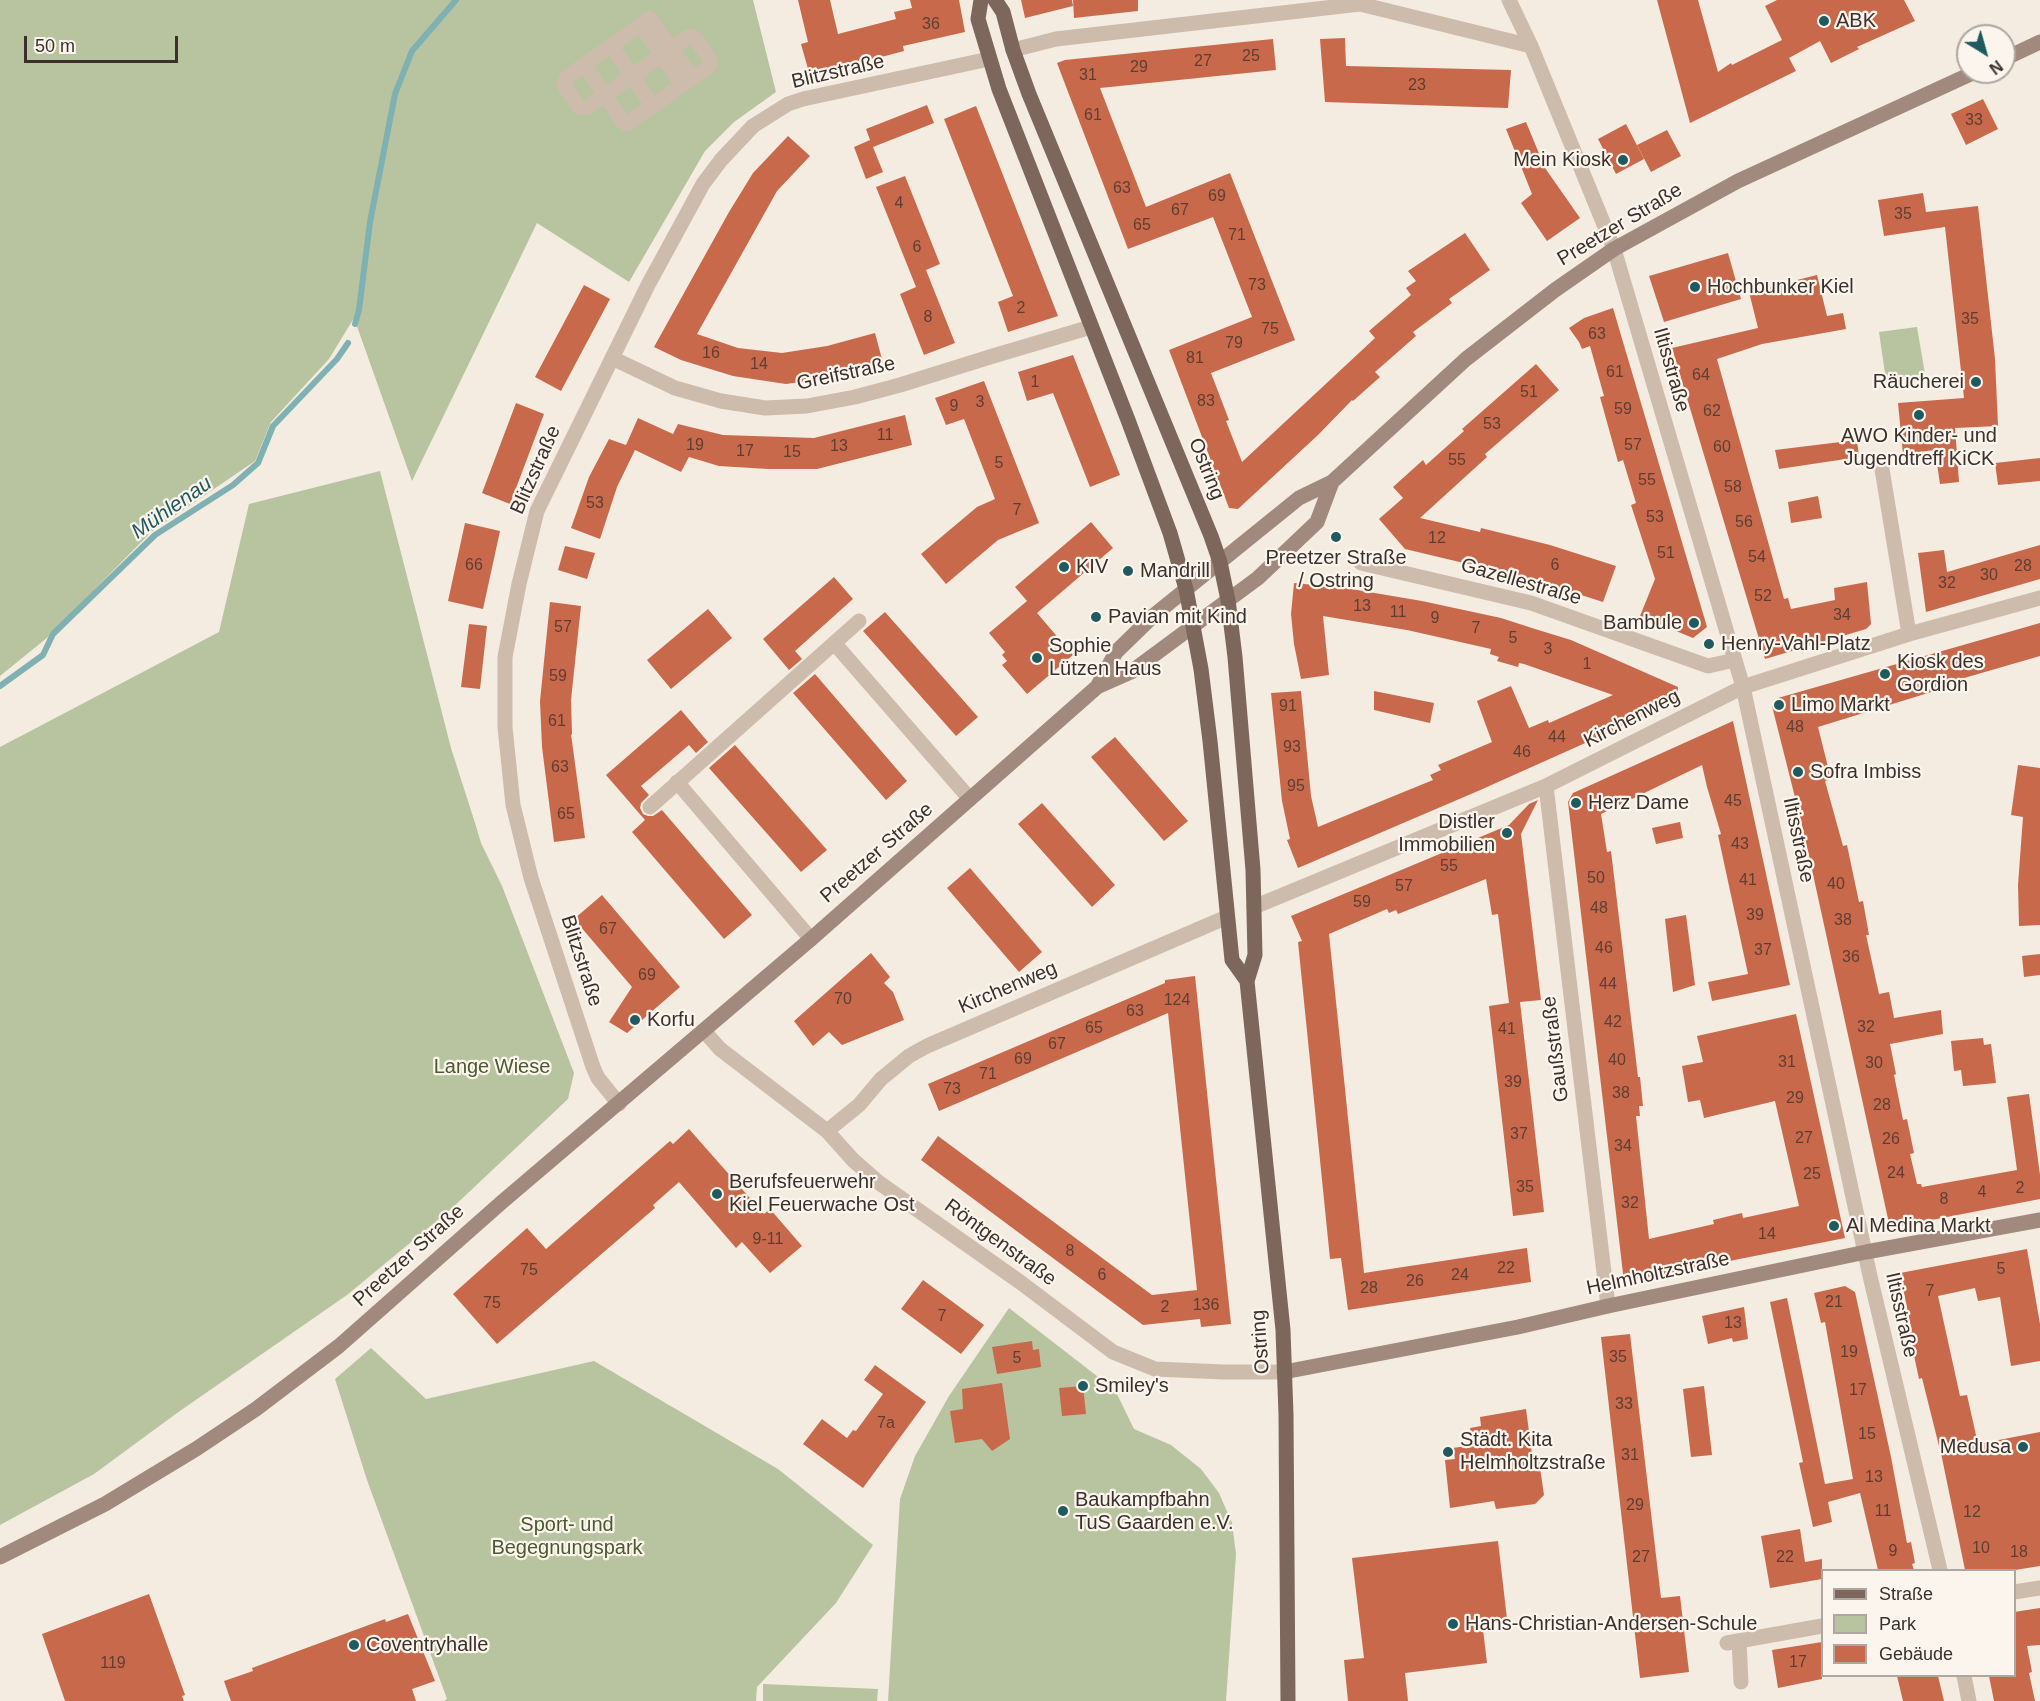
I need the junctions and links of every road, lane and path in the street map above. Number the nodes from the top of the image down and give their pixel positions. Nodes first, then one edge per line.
1 (981, 0) edge
2 (995, 0) edge
3 (1509, 0) edge
4 (2040, 42) edge
5 (611, 46) junction
6 (1531, 46) junction
7 (1013, 50) junction
8 (666, 52) junction
9 (2016, 53) edge
10 (989, 59) junction
11 (584, 65) junction
12 (632, 76) junction
13 (1956, 81) edge
14 (687, 82) junction
15 (605, 95) junction
16 (652, 106) junction
17 (1614, 249) junction
18 (1091, 327) junction
19 (612, 358) junction
20 (1881, 463) dead end
21 (1332, 482) junction
22 (1220, 562) junction
23 (1361, 563) dead end
24 (1186, 589) junction
25 (2040, 598) edge
26 (1228, 600) junction
27 (859, 621) dead end
28 (1194, 626) junction
29 (1909, 634) junction
30 (835, 644) junction
31 (1735, 660) junction
32 (1097, 687) junction
33 (1743, 687) junction
34 (677, 782) junction
35 (1546, 786) junction
36 (970, 799) junction
37 (650, 807) dead end
38 (1254, 907) junction
39 (1227, 917) junction
40 (811, 939) junction
41 (1247, 981) junction
42 (704, 1031) junction
43 (620, 1104) junction
44 (827, 1131) junction
45 (2040, 1220) edge
46 (1866, 1252) junction
47 (1608, 1306) junction
48 (1284, 1372) junction
49 (0, 1557) edge
50 (1940, 1569) edge
51 (2040, 1588) edge
52 (2016, 1592) edge
53 (1821, 1626) edge
54 (1964, 1677) edge
55 (1741, 1683) dead end
56 (1288, 1701) edge
57 (1970, 1701) edge

1 - 10 main road, Ostring
2 - 7 main road, Ostring
3 - 6 street, Iltisstraße
4 - 9 street
5 - 8 street
5 - 11 street
5 - 12 street
6 - 7 street
6 - 17 street, Iltisstraße
7 - 22 main road, Ostring
8 - 12 street
8 - 14 street
8 - 14 street
10 - 18 main road, Ostring
10 - 19 street, Blitzstraße
11 - 15 street
11 - 15 street
12 - 15 street
12 - 16 street
13 - 17 street, Preetzer Straße
14 - 16 street
15 - 16 street
17 - 21 street, Preetzer Straße
17 - 31 street, Iltisstraße
18 - 19 street, Greifstraße
18 - 24 main road, Ostring
19 - 43 street, Blitzstraße
20 - 29 street
21 - 22 street, Preetzer Straße
21 - 26 street, Preetzer Straße
22 - 24 street, Preetzer Straße
22 - 26 main road, Ostring
23 - 31 street, Gazellestraße
24 - 28 main road, Ostring
24 - 32 street, Preetzer Straße
25 - 29 street, Kirchenweg
26 - 28 street, Preetzer Straße
26 - 38 main road, Ostring
27 - 30 street
28 - 32 street, Preetzer Straße
28 - 39 main road, Ostring
29 - 33 street, Kirchenweg
30 - 34 street
30 - 36 street
31 - 33 street, Iltisstraße
32 - 36 street, Preetzer Straße
33 - 35 street, Kirchenweg
33 - 46 street, Iltisstraße
34 - 37 street
34 - 40 street
35 - 38 street, Kirchenweg
35 - 47 street, Gaußstraße
36 - 40 street, Preetzer Straße
38 - 41 main road, Ostring
39 - 41 main road, Ostring
39 - 44 street, Kirchenweg
40 - 42 street, Preetzer Straße
41 - 48 main road, Ostring
42 - 43 street, Preetzer Straße
42 - 44 street, Röntgenstraße
43 - 49 street, Preetzer Straße
44 - 48 street, Röntgenstraße
45 - 46 street, Helmholtzstraße
46 - 47 street, Helmholtzstraße
46 - 50 street, Iltisstraße
47 - 48 street, Helmholtzstraße
48 - 56 main road, Ostring
51 - 52 street
53 - 55 street
54 - 57 street

